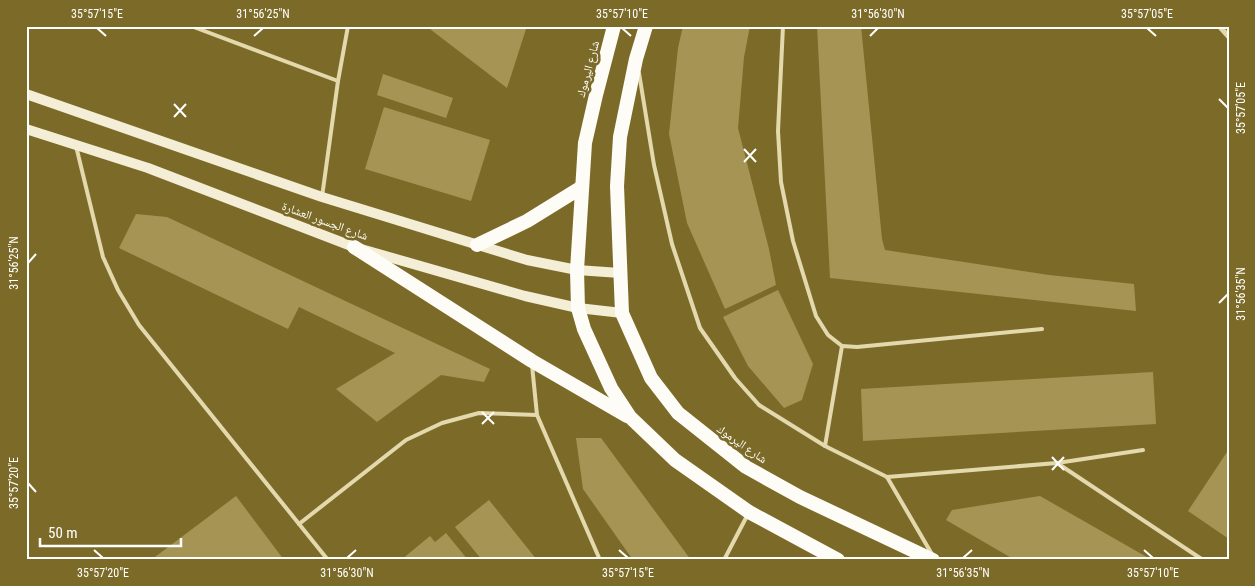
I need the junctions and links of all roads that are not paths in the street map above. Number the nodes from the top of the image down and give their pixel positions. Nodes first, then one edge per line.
1 (191, 26) edge
2 (348, 26) edge
3 (614, 26) edge
4 (646, 26) edge
5 (783, 26) edge
6 (1219, 26) edge
7 (1229, 36) edge
8 (636, 59) junction
9 (338, 81) junction
10 (26, 94) edge
11 (26, 129) edge
12 (76, 146) junction
13 (582, 188) junction
14 (322, 197) junction
15 (477, 245) junction
16 (354, 246) junction
17 (577, 270) junction
18 (620, 273) junction
19 (578, 308) junction
20 (622, 312) junction
21 (1042, 328) dead end
22 (842, 346) junction
23 (532, 361) junction
24 (537, 416) junction
25 (630, 417) junction
26 (824, 446) junction
27 (1144, 450) dead end
28 (1057, 463) junction
29 (887, 477) junction
30 (749, 512) junction
31 (299, 524) junction
32 (823, 556) edge
33 (328, 560) edge
34 (600, 560) edge
35 (724, 560) edge
36 (838, 560) edge
37 (934, 560) edge
38 (1203, 560) edge

1 - 9 lane
2 - 9 lane
3 - 13 highway, شارع اليرموك
4 - 8 highway, شارع اليرموك
5 - 22 lane
6 - 7 street
8 - 18 highway, شارع اليرموك
8 - 26 lane
9 - 14 lane
10 - 14 main road, شارع الجسور العشارة
11 - 12 main road, شارع الجسور العشارة
12 - 16 main road, شارع الجسور العشارة
12 - 31 lane
13 - 15 highway
13 - 17 highway, شارع اليرموك
14 - 15 main road, شارع الجسور العشارة
15 - 17 main road, شارع الجسور العشارة
16 - 19 main road, شارع الجسور العشارة
16 - 23 highway
17 - 18 main road
17 - 19 highway, شارع اليرموك
18 - 20 highway, شارع اليرموك
19 - 20 main road, شارع الجسور العشارة
19 - 25 highway, شارع اليرموك
20 - 37 highway, شارع اليرموك
21 - 22 lane
22 - 26 lane
23 - 24 lane
23 - 25 highway
24 - 31 lane
24 - 34 lane
25 - 30 highway, شارع اليرموك
26 - 29 lane
27 - 28 lane
28 - 29 lane
28 - 38 lane
29 - 37 lane
30 - 32 highway, شارع اليرموك
30 - 35 lane
31 - 33 lane
32 - 36 highway, شارع اليرموك

